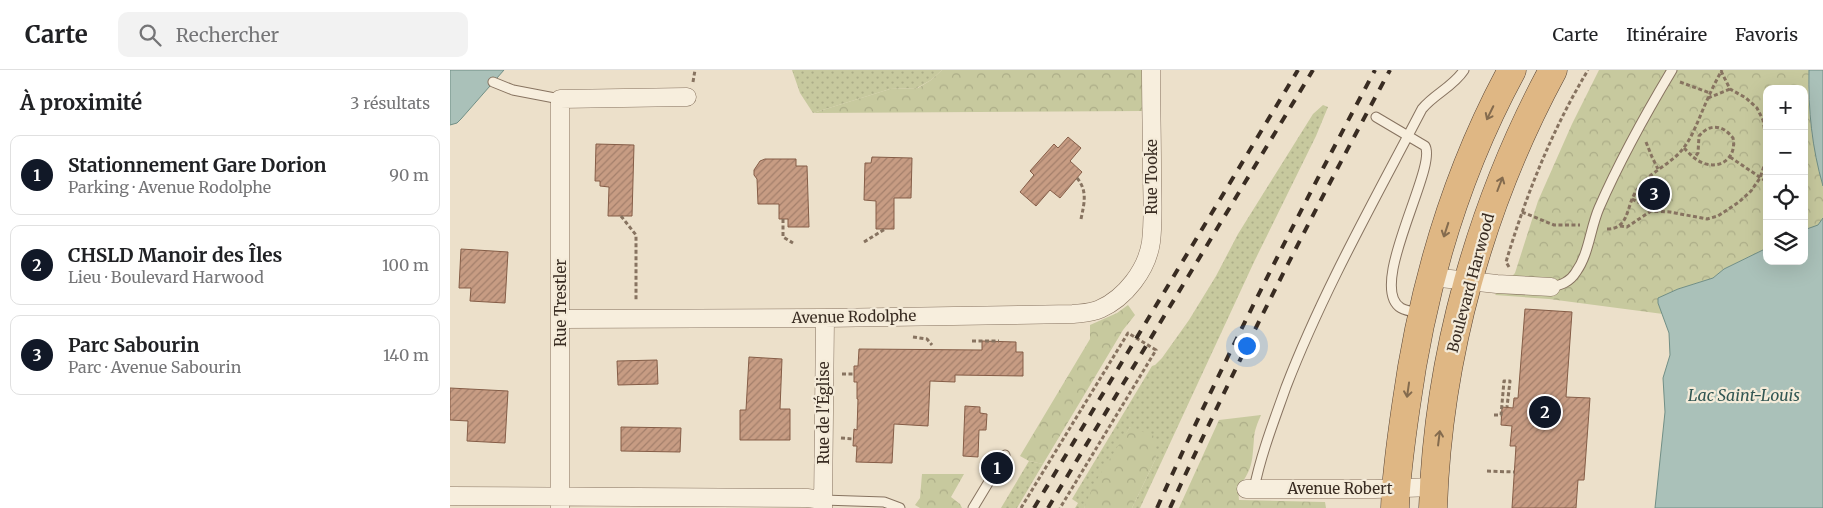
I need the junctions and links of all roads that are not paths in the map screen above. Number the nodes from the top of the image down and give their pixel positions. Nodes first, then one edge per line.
1 (1151, 70) edge
2 (1464, 70) edge
3 (1512, 70) edge
4 (1553, 70) edge
5 (1672, 70) edge
6 (493, 82) dead end
7 (687, 98) dead end
8 (560, 99) junction
9 (1376, 117) dead end
10 (1408, 135) junction
11 (1431, 277) junction
12 (1135, 279) joint
13 (1469, 281) junction
14 (1550, 286) joint
15 (1423, 314) junction
16 (826, 318) junction
17 (561, 319) junction
18 (1005, 455) dead end
19 (1250, 489) joint
20 (450, 496) edge
21 (1433, 497) edge
22 (1396, 498) edge
23 (561, 503) edge
24 (823, 504) edge
25 (900, 508) edge
26 (973, 508) edge

1 - 12 street, Rue Tooke
2 - 10 lane
3 -> 11 highway
13 -> 4 highway, Boulevard Harwood
5 - 14 lane
6 - 8 lane
7 - 8 street
8 - 17 street, Rue Trestler
9 - 10 lane
10 - 15 lane
10 - 19 lane
11 - 13 street
11 - 15 highway
12 - 16 street, Avenue Rodolphe
13 - 14 street
21 -> 13 highway, Boulevard Harwood
15 -> 22 highway
16 - 17 street, Avenue Rodolphe
16 - 24 street, Rue de l'Église
17 - 23 street, Rue Trestler
18 - 26 lane
19 - 22 street, Avenue Robert
20 - 23 street
21 - 22 street, Avenue Robert
23 - 24 street
24 - 25 lane

